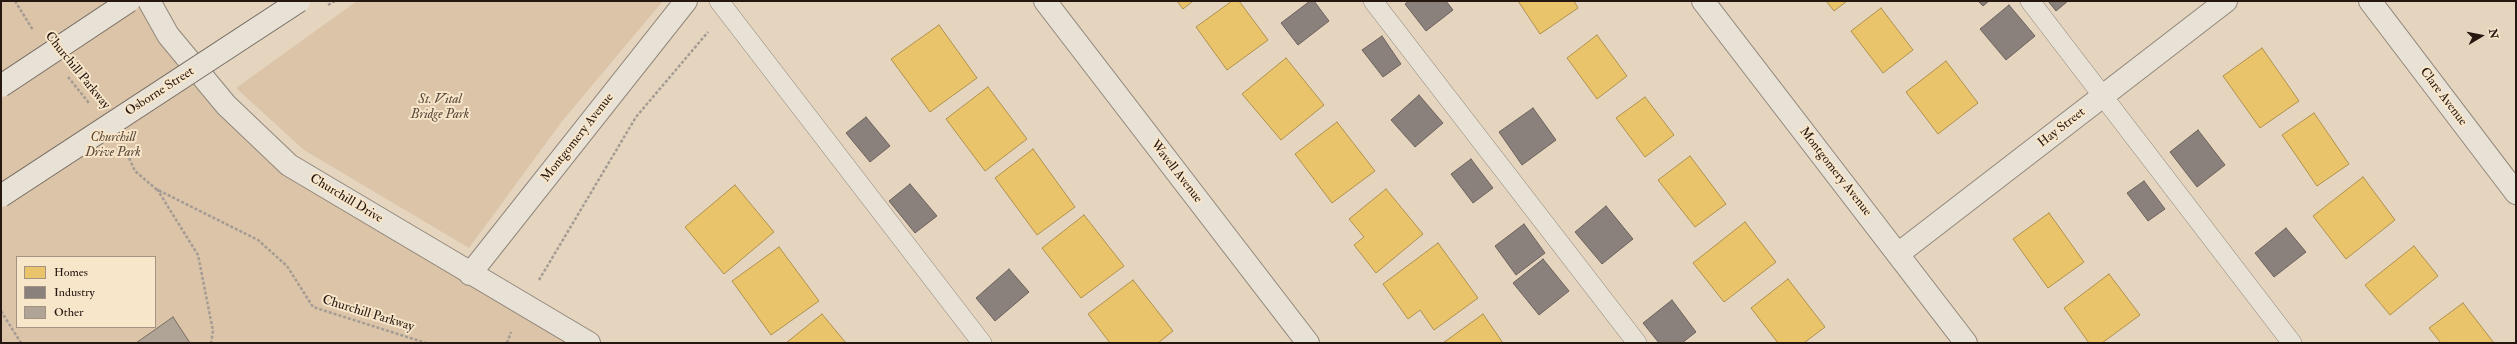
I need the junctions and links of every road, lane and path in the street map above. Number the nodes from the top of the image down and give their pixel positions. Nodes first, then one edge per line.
1 (15, 1) edge
2 (129, 1) edge
3 (149, 1) edge
4 (299, 1) edge
5 (334, 1) edge
6 (686, 1) edge
7 (1045, 1) edge
8 (1374, 1) edge
9 (1703, 1) edge
10 (2030, 1) edge
11 (2226, 1) edge
12 (2370, 1) edge
13 (326, 6) dead end
14 (723, 6) edge
15 (34, 32) dead end
16 (65, 73) dead end
17 (1, 86) edge
18 (2103, 96) junction
19 (94, 108) dead end
20 (122, 143) dead end
21 (156, 189) junction
22 (2516, 193) edge
23 (1, 196) edge
24 (1898, 254) junction
25 (470, 274) junction
26 (524, 305) junction
27 (1, 311) edge
28 (21, 343) edge
29 (211, 343) edge
30 (426, 343) edge
31 (507, 343) edge
32 (589, 343) edge
33 (982, 343) edge
34 (1308, 343) edge
35 (1637, 343) edge
36 (1966, 343) edge
37 (2292, 343) edge

1 - 15 path, Churchill Parkway
2 - 17 street, bridge
3 - 25 street, Churchill Drive
4 - 23 street, Osborne Street, bridge
5 - 13 path
6 - 25 street, Montgomery Avenue
7 - 34 street, Wavell Avenue
8 - 35 lane
9 - 24 street, Montgomery Avenue
10 - 18 lane
11 - 18 street, Hay Street
12 - 22 street, Clare Avenue
14 - 26 path
14 - 33 lane
16 - 19 path, Churchill Parkway
18 - 24 street, Hay Street
18 - 37 lane
20 - 21 path, Churchill Parkway
21 - 29 path, Churchill Parkway
21 - 30 path, Churchill Parkway
24 - 36 street, Montgomery Avenue
25 - 26 street, Churchill Drive
26 - 31 path
26 - 32 street, Churchill Drive
27 - 28 path

